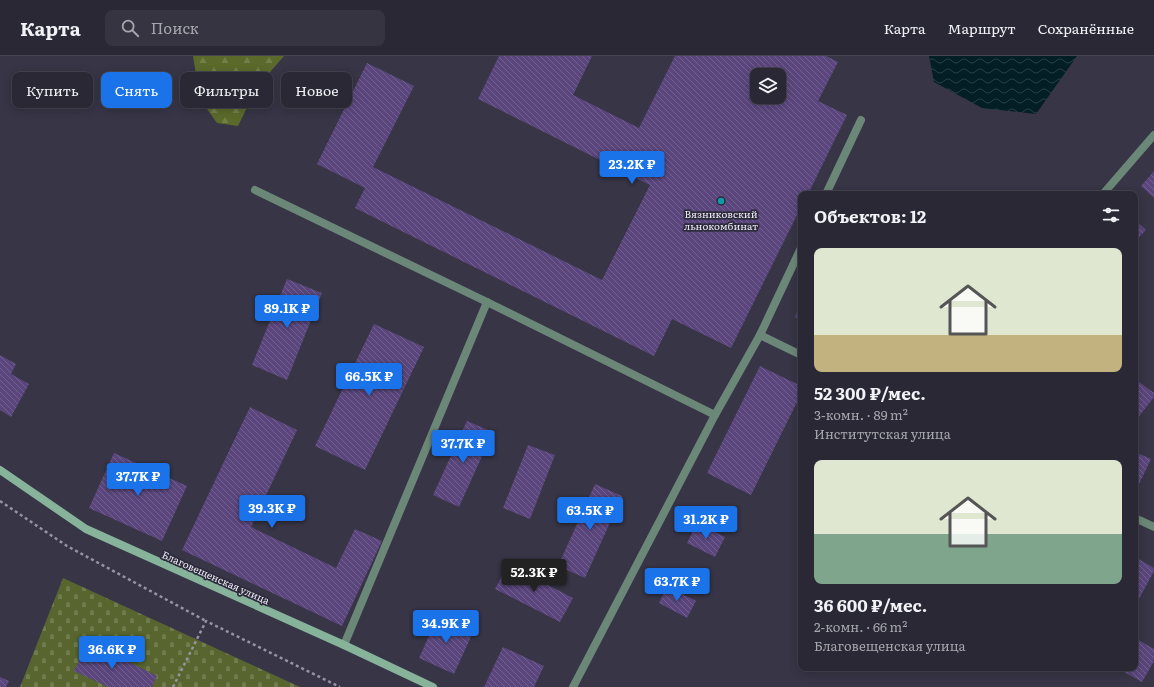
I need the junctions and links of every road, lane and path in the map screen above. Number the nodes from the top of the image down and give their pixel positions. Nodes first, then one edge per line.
1 (861, 120) dead end
2 (1154, 135) edge
3 (255, 190) dead end
4 (827, 191) edge
5 (1106, 191) edge
6 (798, 254) edge
7 (487, 302) junction
8 (760, 335) junction
9 (798, 354) edge
10 (715, 415) junction
11 (0, 470) edge
12 (0, 500) edge
13 (1138, 520) edge
14 (1154, 528) edge
15 (206, 622) junction
16 (344, 645) junction
17 (173, 687) edge
18 (340, 687) edge
19 (433, 687) edge
20 (573, 687) edge

1 - 4 street
2 - 5 street
3 - 7 street
6 - 8 street
7 - 10 street
7 - 16 street
8 - 9 street
8 - 10 street
10 - 20 street
11 - 16 main road, Благовещенская улица
12 - 15 path
13 - 14 street
15 - 17 path
15 - 18 path
16 - 19 main road, Благовещенская улица

